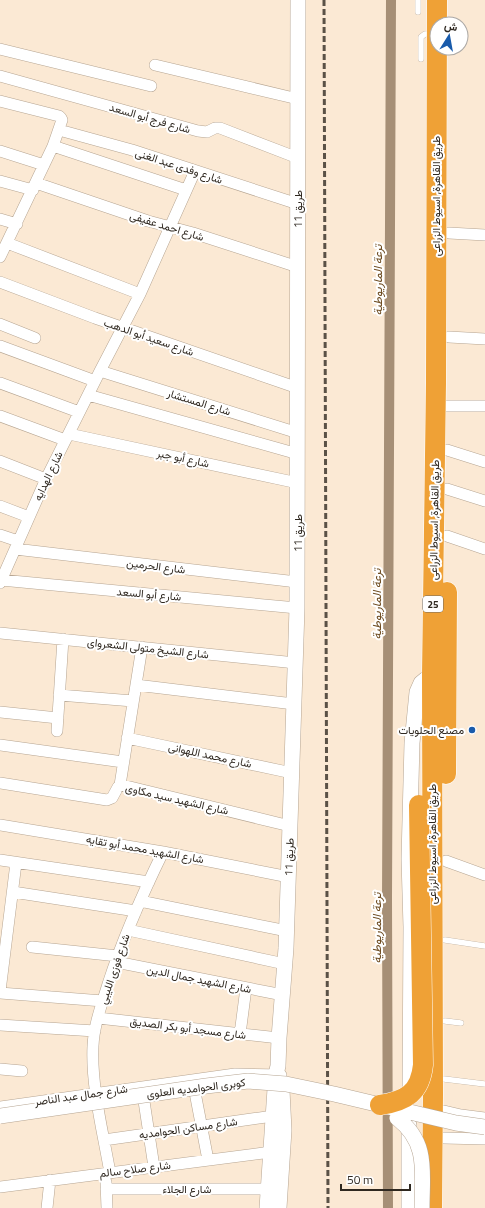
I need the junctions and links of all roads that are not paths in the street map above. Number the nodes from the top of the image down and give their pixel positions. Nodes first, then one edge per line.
1 (298, 0) edge
2 (418, 0) edge
3 (437, 0) edge
4 (450, 0) edge
5 (418, 12) dead end
6 (437, 16) edge
7 (450, 16) edge
8 (429, 34) edge
9 (0, 49) edge
10 (437, 56) edge
11 (450, 56) edge
12 (421, 59) dead end
13 (155, 65) dead end
14 (0, 76) edge
15 (151, 86) dead end
16 (298, 99) junction
17 (0, 101) edge
18 (59, 130) junction
19 (53, 146) junction
20 (0, 151) edge
21 (298, 158) junction
22 (44, 165) junction
23 (195, 171) junction
24 (0, 181) edge
25 (34, 187) junction
26 (186, 190) junction
27 (298, 204) junction
28 (0, 219) edge
29 (16, 224) junction
30 (170, 227) junction
31 (449, 233) junction
32 (485, 236) edge
33 (7, 243) junction
34 (0, 257) edge
35 (298, 267) junction
36 (0, 282) edge
37 (140, 294) junction
38 (0, 324) edge
39 (123, 328) junction
40 (449, 337) junction
41 (35, 338) dead end
42 (485, 339) edge
43 (0, 346) edge
44 (97, 376) junction
45 (0, 383) edge
46 (298, 388) junction
47 (88, 395) junction
48 (447, 406) junction
49 (485, 406) edge
50 (79, 412) junction
51 (0, 416) edge
52 (298, 433) junction
53 (67, 437) junction
54 (447, 450) junction
55 (298, 454) junction
56 (0, 461) edge
57 (485, 462) edge
58 (46, 479) junction
59 (298, 483) junction
60 (447, 489) junction
61 (485, 501) edge
62 (0, 506) edge
63 (29, 517) junction
64 (0, 534) edge
65 (447, 536) junction
66 (16, 545) junction
67 (485, 549) edge
68 (3, 568) edge
69 (1, 582) edge
70 (298, 582) junction
71 (297, 608) junction
72 (0, 633) edge
73 (63, 639) junction
74 (142, 647) junction
75 (296, 663) junction
76 (432, 674) junction
77 (136, 685) junction
78 (59, 695) junction
79 (133, 701) junction
80 (294, 704) junction
81 (432, 706) junction
82 (0, 712) edge
83 (58, 718) junction
84 (57, 731) dead end
85 (127, 738) junction
86 (0, 745) edge
87 (123, 762) junction
88 (292, 773) junction
89 (0, 783) edge
90 (120, 785) junction
91 (0, 825) edge
92 (290, 826) junction
93 (164, 852) junction
94 (0, 860) edge
95 (446, 861) junction
96 (16, 863) junction
97 (485, 875) edge
98 (289, 877) junction
99 (149, 882) junction
100 (13, 892) junction
101 (138, 906) junction
102 (128, 930) junction
103 (287, 931) junction
104 (445, 940) junction
105 (485, 946) edge
106 (32, 947) dead end
107 (117, 959) junction
108 (285, 964) junction
109 (246, 988) junction
110 (0, 992) edge
111 (283, 995) junction
112 (102, 1001) junction
113 (98, 1018) junction
114 (0, 1025) edge
115 (95, 1031) junction
116 (240, 1034) junction
117 (279, 1038) junction
118 (0, 1069) edge
119 (22, 1071) dead end
120 (278, 1071) junction
121 (444, 1079) junction
122 (193, 1080) junction
123 (485, 1084) edge
124 (142, 1087) junction
125 (96, 1093) junction
126 (380, 1104) junction
127 (0, 1106) edge
128 (444, 1111) junction
129 (0, 1116) edge
130 (273, 1116) junction
131 (397, 1118) junction
132 (485, 1118) edge
133 (0, 1124) edge
134 (202, 1126) junction
135 (485, 1127) edge
136 (149, 1134) junction
137 (485, 1135) edge
138 (444, 1138) junction
139 (485, 1139) edge
140 (104, 1140) junction
141 (270, 1152) junction
142 (208, 1160) junction
143 (154, 1167) junction
144 (108, 1173) junction
145 (50, 1180) junction
146 (0, 1187) edge
147 (268, 1188) junction
148 (106, 1189) junction
149 (47, 1208) edge
150 (107, 1208) edge
151 (267, 1208) edge
152 (279, 1208) edge
153 (409, 1208) edge
154 (422, 1208) edge
155 (432, 1208) edge
156 (443, 1208) edge

1 - 16 street, طريق 11
2 - 5 lane
3 - 6 highway, طريق القاهرة, اسيوط الزراعى / 25
4 - 7 highway
8 - 12 lane
9 - 15 street
10 - 76 highway, طريق القاهرة, اسيوط الزراعى / 25
11 - 31 highway, طريق القاهرة, اسيوط الزراعى / 25
13 - 16 street
14 - 21 street, شارع فرج أبو السعد
16 - 21 street, طريق 11
17 - 18 street
18 - 19 street
18 - 23 street, شارع وفدى عبد الغنى
19 - 22 street
19 - 26 street
20 - 22 street
21 - 27 street, طريق 11
22 - 25 street
23 - 26 street, شارع الهدايه
23 - 27 street, شارع وفدى عبد الغنى
24 - 25 street, شارع احمد عفيفى
25 - 29 street
25 - 30 street, شارع احمد عفيفى
26 - 30 street, شارع الهدايه
27 - 35 street, طريق 11
28 - 29 street
29 - 33 street
30 - 35 street, شارع احمد عفيفى
30 - 37 street, شارع الهدايه
31 - 32 street
31 - 40 highway, طريق القاهرة, اسيوط الزراعى / 25
33 - 34 street
33 - 37 street
35 - 46 street, طريق 11
36 - 39 street, شارع سعيد أبو الدهب
37 - 39 street, شارع الهدايه
38 - 41 street
39 - 44 street, شارع الهدايه
39 - 46 street, شارع سعيد أبو الدهب
40 - 42 street
40 - 48 highway, طريق القاهرة, اسيوط الزراعى / 25
43 - 44 street, شارع المستشار
44 - 47 street, شارع الهدايه
44 - 52 street, شارع المستشار
45 - 50 street
46 - 52 street, طريق 11
47 - 50 street, شارع الهدايه
47 - 55 street
48 - 49 street
48 - 54 highway, طريق القاهرة, اسيوط الزراعى / 25
50 - 53 street, شارع الهدايه
51 - 53 street, شارع أبو جبر
52 - 55 street, طريق 11
53 - 58 street, شارع الهدايه
53 - 59 street, شارع أبو جبر
54 - 57 street
54 - 60 highway, طريق القاهرة, اسيوط الزراعى / 25
55 - 59 street, طريق 11
56 - 58 street
58 - 63 street, شارع الهدايه
59 - 70 street, طريق 11
60 - 61 street
60 - 65 highway, طريق القاهرة, اسيوط الزراعى / 25
62 - 63 street
63 - 66 street, شارع الهدايه
64 - 66 street, شارع الحرمين
65 - 67 street
65 - 95 highway, طريق القاهرة, اسيوط الزراعى / 25
66 - 68 street, شارع الهدايه
66 - 70 street, شارع الحرمين
68 - 69 street, شارع الهدايه
69 - 71 street, شارع أبو السعد
70 - 71 street, طريق 11
71 - 75 street, طريق 11
72 - 73 street, شارع الشيخ متولى الشعرواى
73 - 74 street, شارع الشيخ متولى الشعرواى
73 - 78 street
74 - 75 street, شارع الشيخ متولى الشعرواى
74 - 77 street
75 - 80 street, طريق 11
76 - 81 highway, طريق القاهرة, اسيوط الزراعى / 25
76 - 153 street
77 - 79 street
77 - 80 street
78 - 79 street
78 - 83 street
79 - 85 street
80 - 88 street, طريق 11
81 - 126 highway, bridge
81 - 155 highway, طريق القاهرة, اسيوط الزراعى / 25
82 - 83 street
83 - 84 street
85 - 87 street
85 - 88 street, شارع محمد اللهوانى
86 - 87 street
87 - 90 street
88 - 92 street, طريق 11
89 - 90 street, شارع الشهيد سيد مكاوى
90 - 92 street, شارع الشهيد سيد مكاوى
91 - 93 street, شارع الشهيد محمد أبو تقايه
92 - 98 street, طريق 11
93 - 98 street, شارع الشهيد محمد أبو تقايه
93 - 99 street, شارع فوزى الليبي
94 - 96 street
95 - 97 street
95 - 104 highway, طريق القاهرة, اسيوط الزراعى / 25
96 - 99 street
96 - 100 street
98 - 103 street, طريق 11
99 - 101 street, شارع فوزى الليبي
100 - 101 street
100 - 110 street
101 - 102 street, شارع فوزى الليبي
101 - 103 street
102 - 107 street, شارع فوزى الليبي
102 - 108 street
103 - 108 street, طريق 11
104 - 105 lane
104 - 121 highway, طريق القاهرة, اسيوط الزراعى / 25
106 - 107 street, شارع الشهيد جمال الدين
107 - 109 street, شارع الشهيد جمال الدين
107 - 112 street, شارع فوزى الليبي
108 - 111 street, طريق 11
109 - 111 street, شارع الشهيد جمال الدين
109 - 116 street
110 - 112 street
111 - 117 street, طريق 11
112 - 113 street, شارع فوزى الليبي
113 - 115 street, شارع فوزى الليبي
113 - 116 street, شارع مسجد أبو بكر الصديق
114 - 115 street
115 - 125 street, شارع فوزى الليبي
116 - 117 street, شارع مسجد أبو بكر الصديق
117 - 120 street, طريق 11
118 - 119 street
120 - 122 street, شارع جمال عبد الناصر
120 - 130 street
120 - 152 street
121 - 123 lane
121 - 128 highway, طريق القاهرة, اسيوط الزراعى / 25
122 - 124 street, شارع جمال عبد الناصر
122 - 134 street
124 - 125 street, شارع جمال عبد الناصر
124 - 136 street
125 - 127 street, شارع جمال عبد الناصر
125 - 140 street, شارع فوزى الليبي
126 - 129 street, كوبرى الحوامديه العلوى, bridge
126 - 135 street, كوبرى الحوامديه العلوى, bridge
128 - 132 street
128 - 138 highway, طريق القاهرة, اسيوط الزراعى / 25
130 - 134 street, شارع مساكن الحوامديه
130 - 141 street
131 - 133 street, كوبرى الحوامديه العلوى
131 - 137 street, كوبرى الحوامديه العلوى
131 - 154 street, bridge
134 - 136 street, شارع مساكن الحوامديه
134 - 142 street
136 - 140 street, شارع مساكن الحوامديه
136 - 143 street
138 - 139 street
138 - 156 highway, طريق القاهرة, اسيوط الزراعى / 25
140 - 144 street, شارع فوزى الليبي
141 - 142 street, شارع صلاح سالم
141 - 147 street
142 - 143 street, شارع صلاح سالم
143 - 144 street, شارع صلاح سالم
144 - 145 street, شارع صلاح سالم
144 - 148 street, شارع فوزى الليبي
145 - 146 street, شارع صلاح سالم
145 - 149 street
147 - 148 street, شارع الجلاء
147 - 151 street
148 - 150 street, شارع فوزى الليبي

